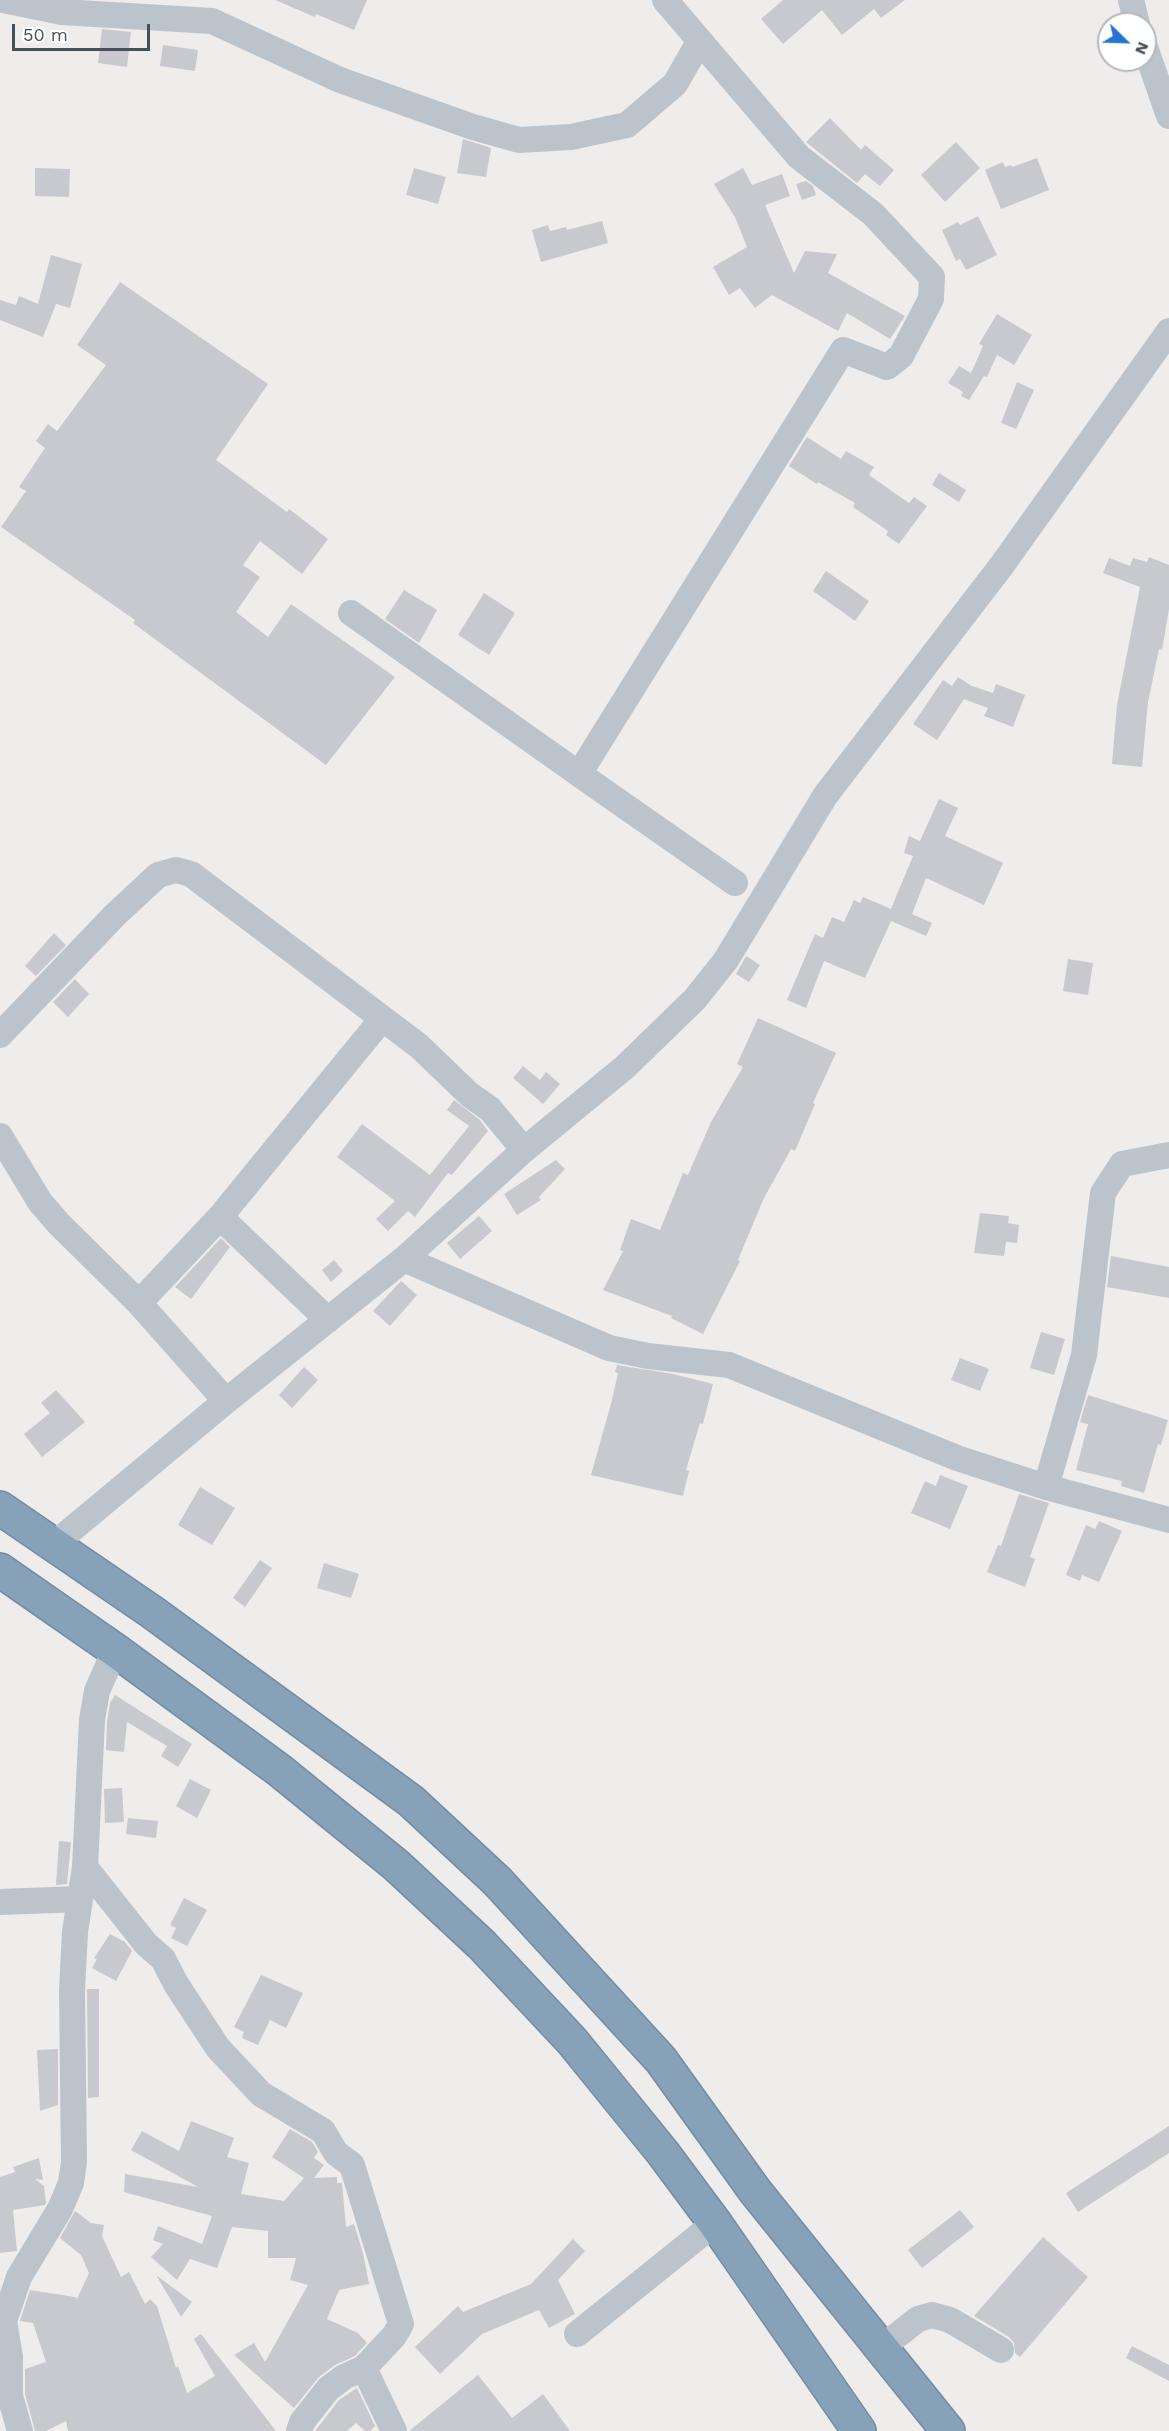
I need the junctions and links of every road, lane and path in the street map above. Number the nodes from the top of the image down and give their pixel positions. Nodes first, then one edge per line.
1 (3, 0) edge
2 (665, 0) edge
3 (699, 42) junction
4 (1154, 72) edge
5 (1169, 116) edge
6 (1169, 331) edge
7 (351, 613) dead end
8 (579, 774) junction
9 (735, 883) dead end
10 (382, 1019) junction
11 (0, 1035) edge
12 (0, 1136) edge
13 (524, 1150) junction
14 (1169, 1155) edge
15 (220, 1216) junction
16 (404, 1258) junction
17 (139, 1303) junction
18 (328, 1320) junction
19 (225, 1401) junction
20 (1046, 1488) junction
21 (0, 1508) edge
22 (1169, 1520) edge
23 (53, 1545) junction
24 (0, 1570) edge
25 (115, 1650) junction
26 (86, 1867) junction
27 (80, 1899) junction
28 (0, 1902) edge
29 (715, 2223) junction
30 (578, 2334) dead end
31 (881, 2348) junction
32 (1001, 2350) dead end
33 (364, 2368) junction
34 (20, 2431) edge
35 (298, 2431) edge
36 (394, 2431) edge
37 (859, 2431) edge
38 (948, 2431) edge

1 - 3 street
2 - 3 street
3 - 8 street
4 - 5 street
6 - 13 street
7 - 8 street
8 - 9 street
10 - 11 street
10 - 13 street
10 - 15 street
12 - 17 street
13 - 16 street
14 - 20 street
15 - 17 street
15 - 18 street
16 - 18 street
16 - 20 street
17 - 19 street
18 - 19 street
19 - 23 street
20 - 22 street
21 - 23 highway
23 - 31 highway
24 - 25 highway
25 - 26 street
25 - 29 highway
26 - 27 street
26 - 33 street
27 - 28 street
27 - 34 street
29 - 30 street
29 - 37 highway
31 - 32 street
31 - 38 highway
33 - 35 street
33 - 36 street

